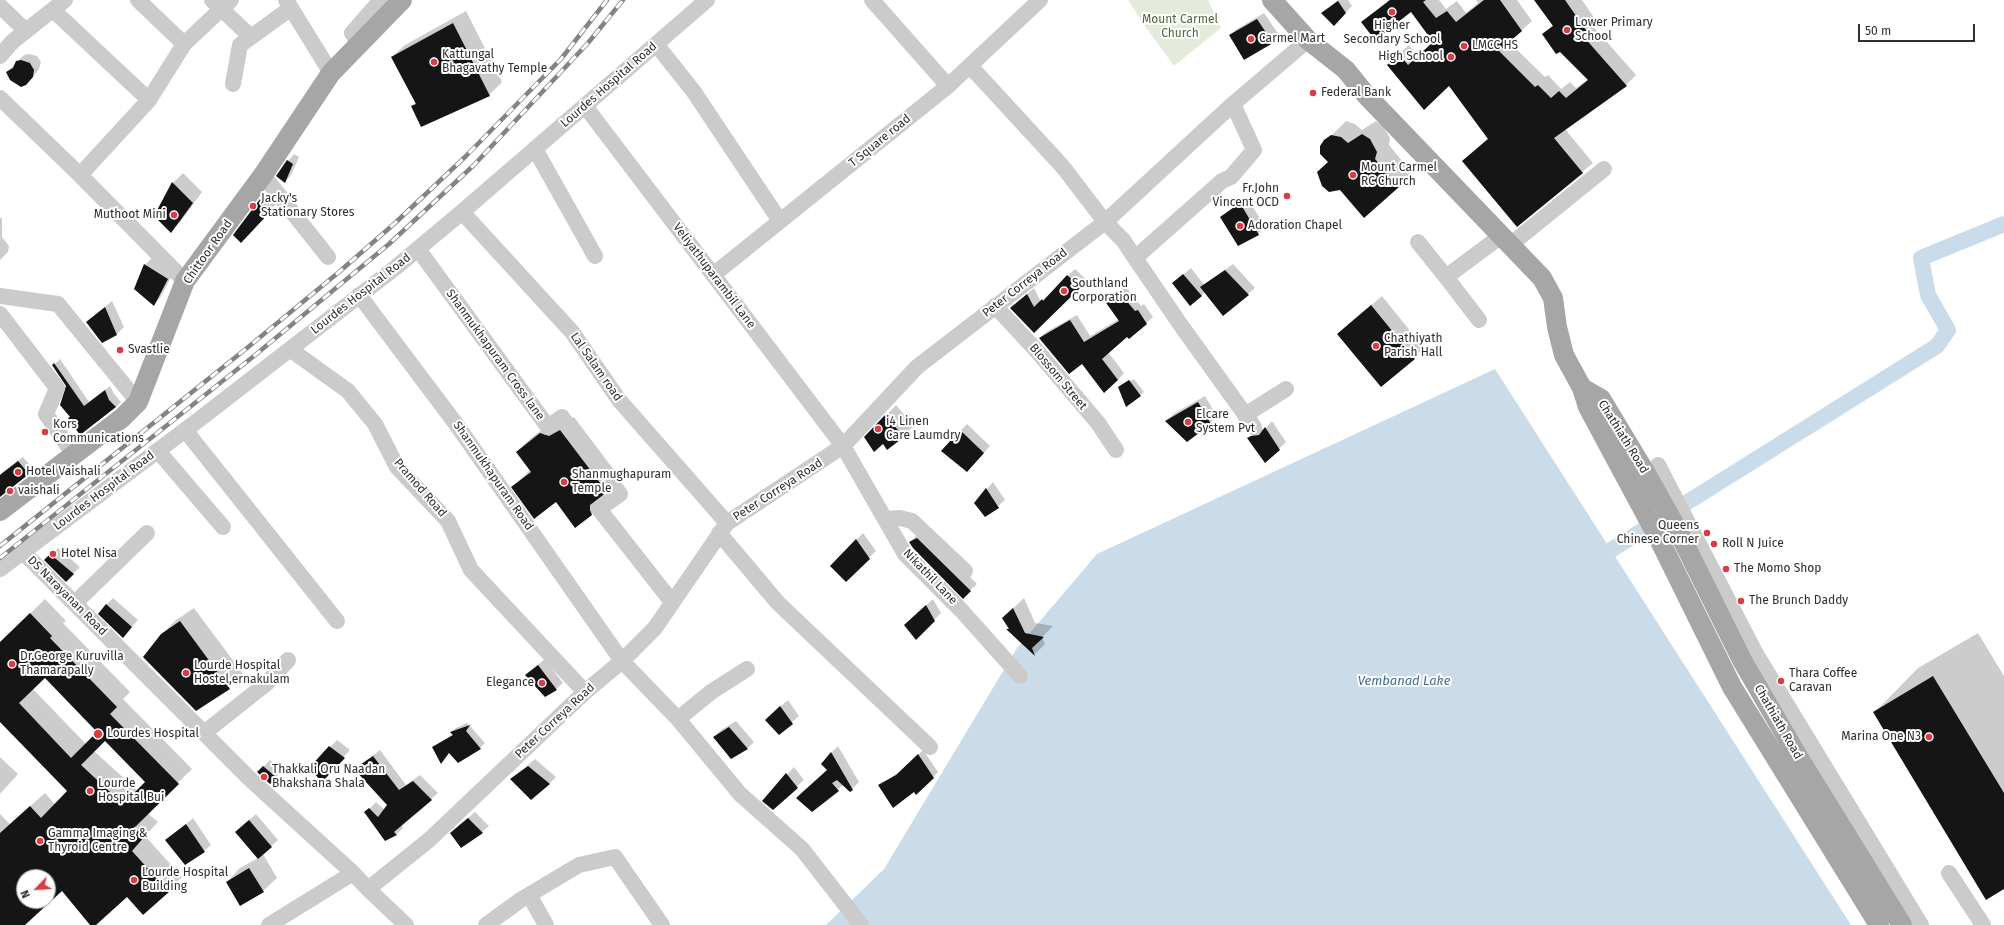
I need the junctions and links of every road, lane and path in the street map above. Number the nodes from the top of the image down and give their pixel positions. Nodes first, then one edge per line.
1 (138, 0) edge
2 (381, 0) edge
3 (402, 0) edge
4 (707, 0) edge
5 (872, 0) edge
6 (1040, 0) edge
7 (1272, 0) edge
8 (221, 3) edge
9 (288, 4) edge
10 (59, 5) edge
11 (0, 6) edge
12 (26, 31) junction
13 (251, 37) junction
14 (1308, 40) junction
15 (363, 41) junction
16 (184, 44) junction
17 (656, 44) junction
18 (0, 56) edge
19 (970, 66) junction
20 (331, 73) junction
21 (233, 84) dead end
22 (948, 86) junction
23 (0, 98) edge
24 (149, 100) junction
25 (1233, 104) junction
26 (585, 106) junction
27 (535, 149) junction
28 (1604, 168) dead end
29 (80, 174) junction
30 (263, 175) junction
31 (462, 212) junction
32 (780, 221) junction
33 (1105, 222) junction
34 (1506, 241) junction
35 (1418, 242) dead end
36 (418, 249) junction
37 (595, 256) dead end
38 (328, 257) dead end
39 (1135, 258) junction
40 (713, 275) junction
41 (1446, 278) junction
42 (185, 281) junction
43 (359, 295) junction
44 (0, 296) edge
45 (995, 306) junction
46 (0, 314) edge
47 (1479, 320) dead end
48 (291, 350) junction
49 (1286, 389) dead end
50 (138, 402) junction
51 (185, 430) junction
52 (843, 446) junction
53 (1116, 450) dead end
54 (158, 451) junction
55 (74, 455) junction
56 (1644, 473) junction
57 (0, 511) edge
58 (886, 519) junction
59 (223, 527) dead end
60 (723, 528) junction
61 (147, 533) dead end
62 (1693, 545) junction
63 (1664, 550) junction
64 (23, 552) junction
65 (0, 569) edge
66 (965, 571) dead end
67 (672, 602) junction
68 (75, 603) junction
69 (337, 621) dead end
70 (288, 660) dead end
71 (622, 661) junction
72 (747, 669) dead end
73 (1020, 676) dead end
74 (585, 692) junction
75 (678, 719) junction
76 (204, 733) junction
77 (930, 748) dead end
78 (1847, 820) junction
79 (353, 873) junction
80 (1949, 873) dead end
81 (368, 890) junction
82 (528, 895) junction
83 (269, 925) edge
84 (406, 925) edge
85 (486, 925) edge
86 (546, 925) edge
87 (662, 925) edge
88 (861, 925) edge
89 (1879, 925) edge
90 (1902, 925) edge
91 (1921, 925) edge
92 (1983, 925) edge

1 - 16 street
2 - 15 street
3 - 15 main road, Chittoor Road
4 - 17 street, Lourdes Hospital Road
5 - 22 street
6 - 19 street, T Square road
7 - 14 main road
8 - 13 street
8 - 16 street
9 - 13 street
9 - 20 street
10 - 12 street
10 - 24 street
11 - 12 street
12 - 18 street
13 - 21 street
14 - 25 street, Peter Correya Road
14 - 34 main road
15 - 20 main road, Chittoor Road
16 - 24 street
17 - 26 street, Lourdes Hospital Road
17 - 32 street
19 - 22 street, T Square road
19 - 33 street
20 - 30 main road, Chittoor Road
22 - 32 street, T Square road
23 - 29 street
24 - 29 street
25 - 33 street, Peter Correya Road
25 - 39 street
26 - 27 street, Lourdes Hospital Road
26 - 40 street, Veliyathuparambil Lane
27 - 31 street, Lourdes Hospital Road
27 - 37 street
28 - 34 street
29 - 42 street
30 - 38 street
30 - 42 main road, Chittoor Road
31 - 36 street, Lourdes Hospital Road
31 - 60 street, Lal Salam road
32 - 40 street, T Square road
33 - 39 street
33 - 45 street, Peter Correya Road
34 - 41 street
34 - 56 main road, Chathiath Road
35 - 41 street
36 - 43 street, Lourdes Hospital Road
36 - 67 street, Shanmukhapuram Cross lane
39 - 49 street
40 - 52 street, Veliyathuparambil Lane
41 - 47 street
42 - 50 main road, Chittoor Road
43 - 48 street, Lourdes Hospital Road
43 - 71 street, Shanmukhapuram Road
44 - 50 street
45 - 52 street, Peter Correya Road
45 - 53 street, Blossom Street
46 - 55 street
48 - 51 street, Lourdes Hospital Road
48 - 74 street, Pramod Road
50 - 55 main road, Chittoor Road
51 - 54 street, Lourdes Hospital Road
51 - 69 street
52 - 58 street, Nikathil Lane
52 - 60 street, Peter Correya Road
54 - 59 street
54 - 64 street, Lourdes Hospital Road
55 - 57 main road, Chittoor Road
56 - 62 main road, Chathiath Road
56 - 63 main road, Chathiath Road
58 - 66 street
58 - 73 street, Nikathil Lane
60 - 67 street, Peter Correya Road
60 - 77 street, Lal Salam road
61 - 68 street
62 - 63 main road
62 - 78 main road, Chathiath Road
63 - 89 main road, Chathiath Road
64 - 65 street, Lourdes Hospital Road
64 - 68 street, DS Narayanan Road
67 - 71 street, Peter Correya Road
68 - 76 street, DS Narayanan Road
70 - 76 street
71 - 74 street, Peter Correya Road
71 - 75 street, Shanmukhapuram Road
72 - 75 street
74 - 81 street, Peter Correya Road
75 - 88 street, Shanmukhapuram Road
76 - 79 street, DS Narayanan Road
78 - 90 main road, Chathiath Road
78 - 91 street
79 - 81 street
79 - 83 street
80 - 92 street
81 - 84 street
82 - 85 street
82 - 86 street
82 - 87 street

